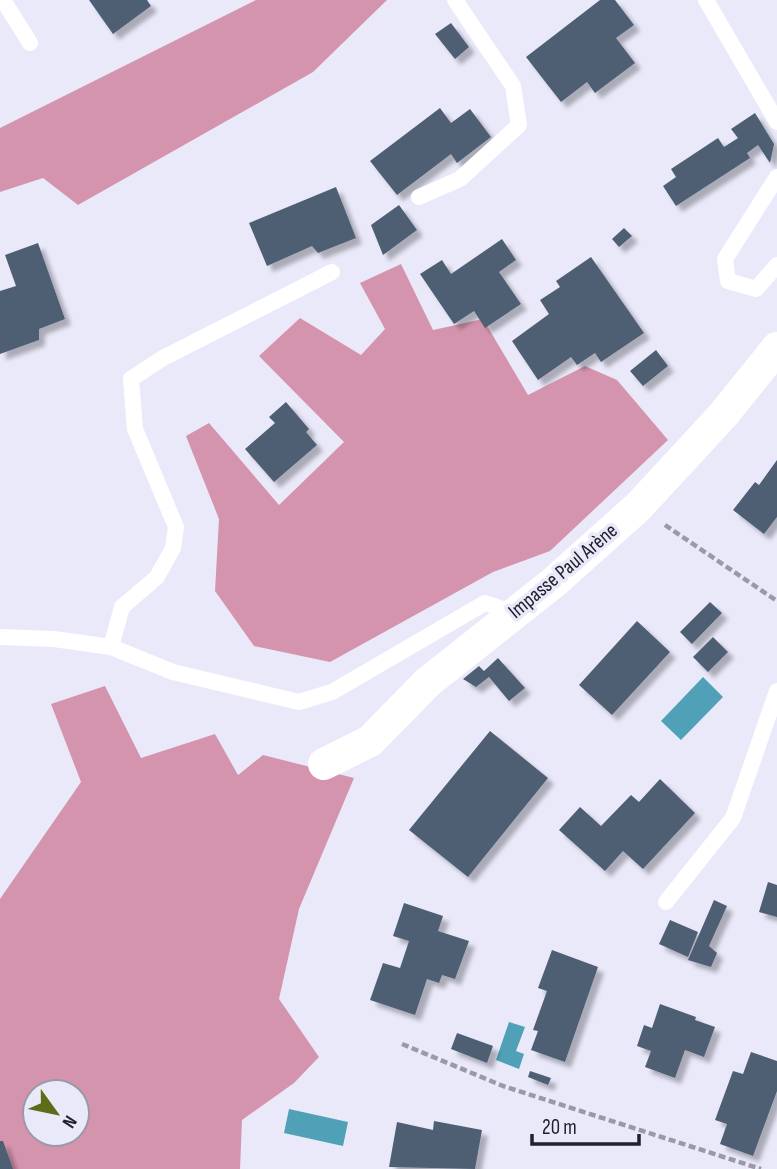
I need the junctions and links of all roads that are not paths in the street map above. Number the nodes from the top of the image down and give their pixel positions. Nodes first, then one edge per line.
1 (3, 0) edge
2 (455, 0) edge
3 (706, 0) edge
4 (30, 43) dead end
5 (777, 122) edge
6 (777, 177) edge
7 (419, 197) dead end
8 (777, 265) edge
9 (332, 272) dead end
10 (777, 348) edge
11 (515, 613) junction
12 (0, 637) edge
13 (111, 647) junction
14 (777, 691) edge
15 (324, 764) dead end
16 (666, 902) dead end

1 - 4 lane
2 - 7 lane
3 - 5 lane
6 - 8 lane
9 - 13 lane
10 - 11 street, Impasse Paul Arène
11 - 13 lane
11 - 15 street, Impasse Paul Arène
12 - 13 lane
14 - 16 lane

